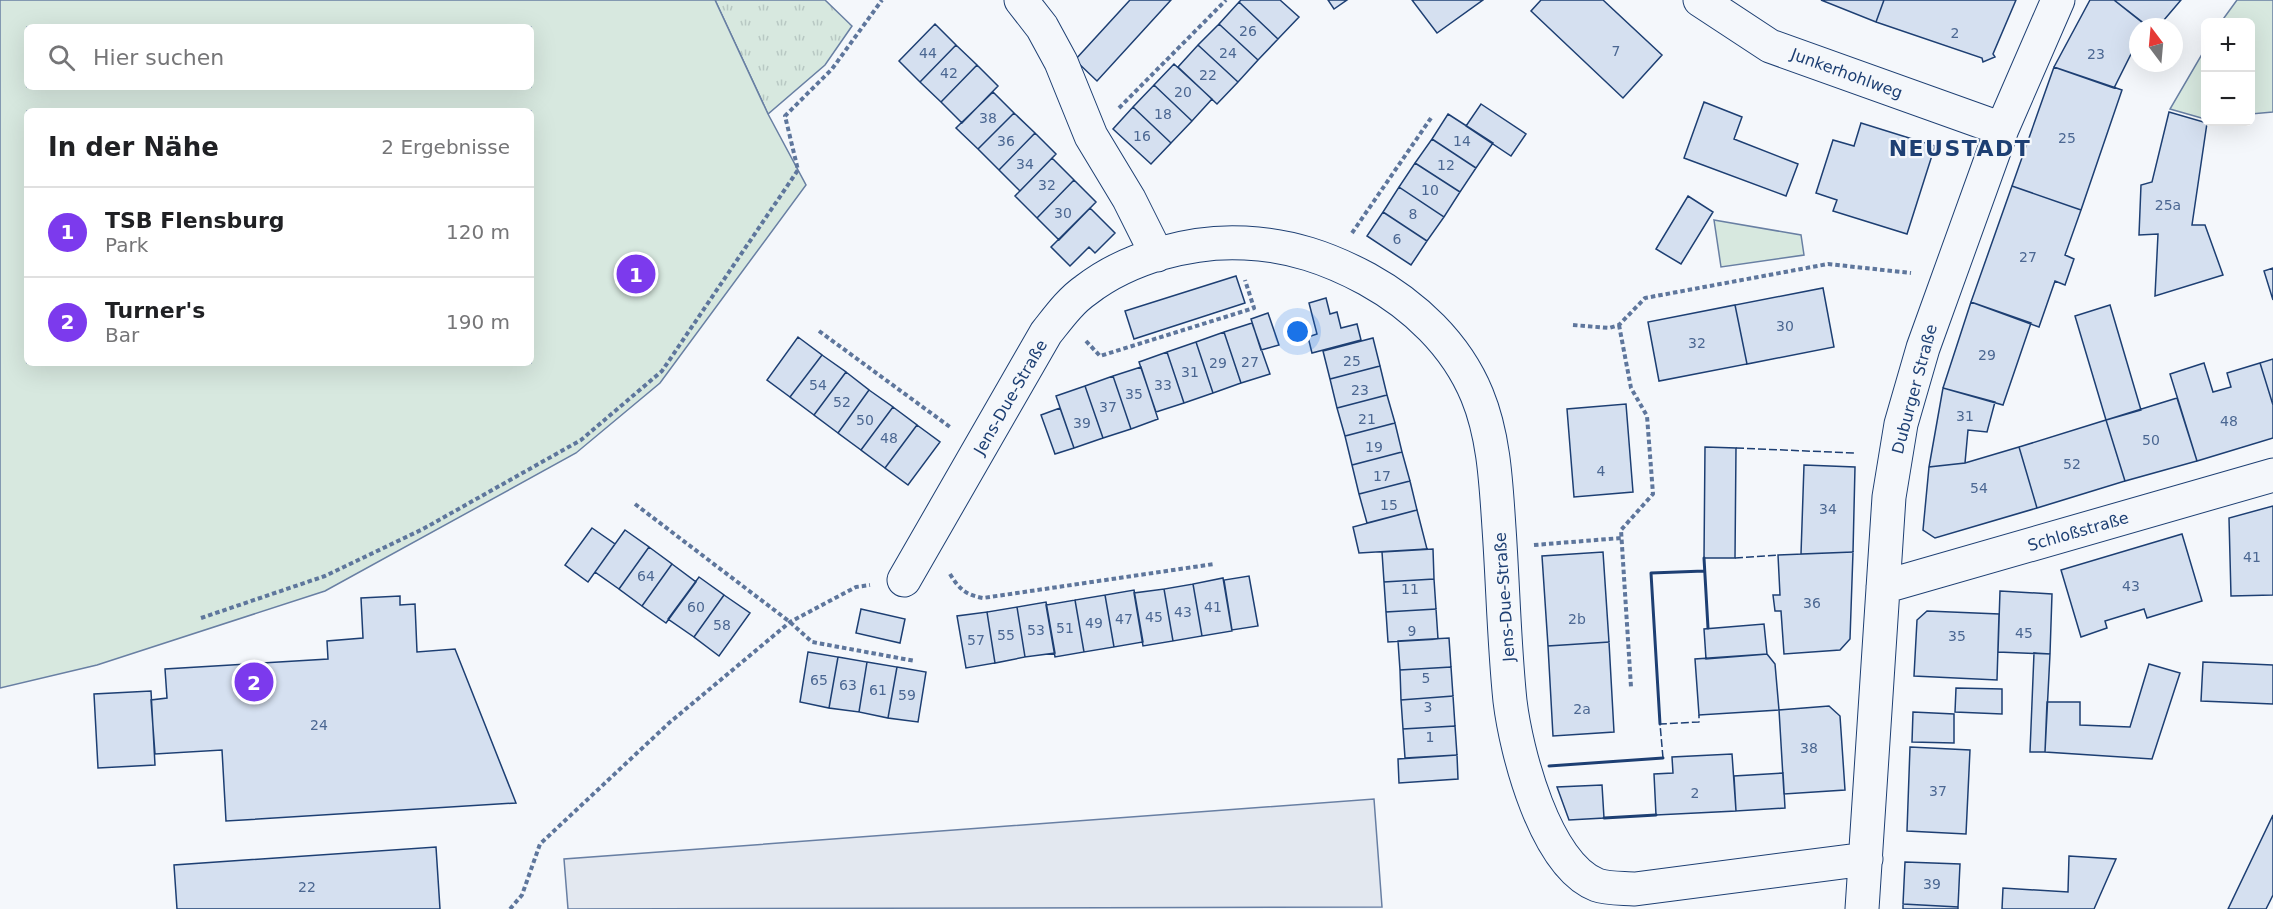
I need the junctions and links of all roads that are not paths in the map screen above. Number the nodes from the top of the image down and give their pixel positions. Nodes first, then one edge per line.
1 (1021, 0) edge
2 (1700, 0) edge
3 (2058, 0) edge
4 (2001, 129) junction
5 (1157, 255) junction
6 (2273, 475) edge
7 (904, 580) road end
8 (1883, 587) junction
9 (1866, 859) junction
10 (1862, 909) edge

1 - 5 street
2 - 4 street, Junkerhohlweg
3 - 4 street, Duburger Straße
4 - 8 street, Duburger Straße
5 - 7 street, Jens-Due-Straße
5 - 9 street, Jens-Due-Straße
6 - 8 street, Schloßstraße
8 - 9 street, Duburger Straße
9 - 10 street, Duburger Straße

